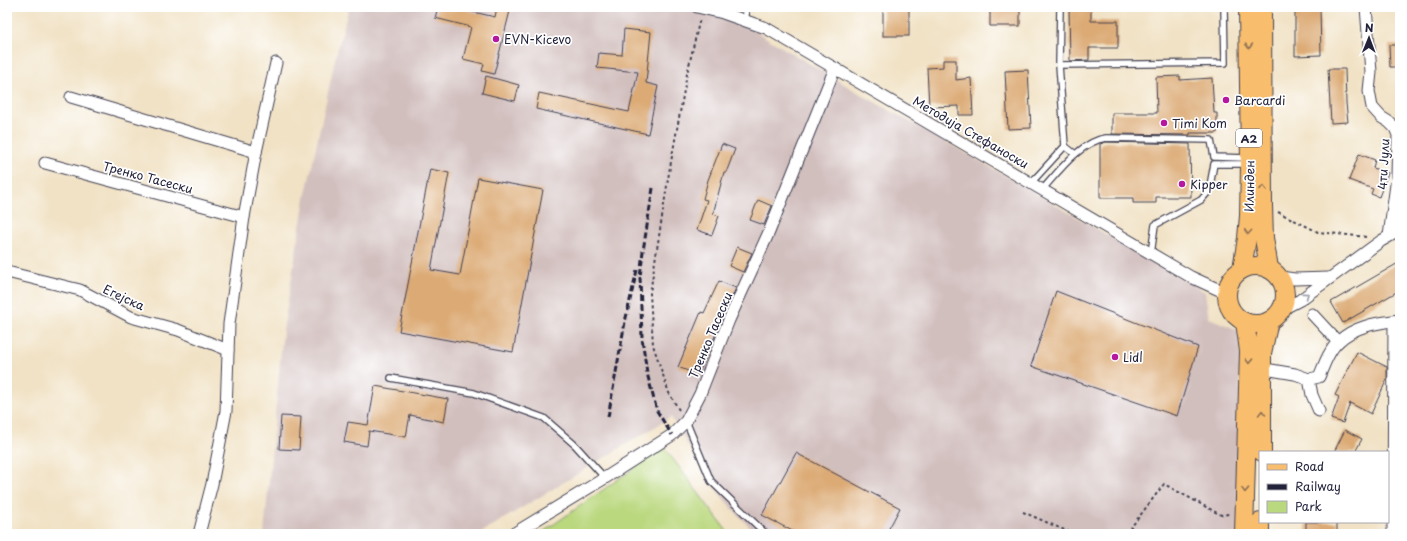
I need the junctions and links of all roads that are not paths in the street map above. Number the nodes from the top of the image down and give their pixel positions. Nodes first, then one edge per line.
1 (746, 7) edge
2 (1060, 7) edge
3 (1224, 7) edge
4 (1248, 7) edge
5 (1262, 7) edge
6 (1366, 7) edge
7 (700, 8) edge
8 (746, 20) junction
9 (276, 63) dead end
10 (1059, 66) junction
11 (836, 68) junction
12 (71, 97) dead end
13 (1065, 146) junction
14 (256, 152) junction
15 (1075, 154) junction
16 (1214, 157) junction
17 (1250, 161) junction
18 (45, 163) dead end
19 (1214, 164) junction
20 (1031, 183) junction
21 (1042, 190) junction
22 (244, 217) junction
23 (1400, 230) edge
24 (1385, 239) junction
25 (1151, 254) junction
26 (1242, 269) junction
27 (7, 272) edge
28 (1274, 273) junction
29 (1329, 278) junction
30 (1226, 293) junction
31 (1312, 314) dead end
32 (1275, 316) junction
33 (1397, 320) edge
34 (1245, 322) junction
35 (1338, 342) junction
36 (228, 350) junction
37 (1271, 370) dead end
38 (391, 378) dead end
39 (1309, 379) junction
40 (1319, 412) dead end
41 (686, 421) junction
42 (1262, 451) edge
43 (605, 478) junction
44 (1260, 523) edge
45 (199, 534) edge
46 (513, 534) edge
47 (766, 534) edge
48 (1244, 534) edge
49 (1260, 534) edge
50 (1392, 534) edge

1 - 8 lane
2 - 10 lane
3 - 10 lane
4 -> 17 main road, Илинден / A2
28 -> 5 main road, Илинден / A2
6 - 24 street, 4ти Јули
7 - 8 street, Методија Стефаноски
8 - 11 street, Методија Стефаноски
9 - 14 street
10 - 13 lane
11 - 20 street, Методија Стефаноски
11 - 41 street, Тренко Тасески
12 - 14 street
13 - 15 lane
13 - 20 lane
14 - 22 street
15 - 16 lane
15 - 21 lane
16 - 17 lane
16 - 19 lane
17 - 19 lane
17 -> 26 main road, Илинден / A2
18 - 22 street, Тренко Тасески
19 - 25 lane
20 - 21 street, Методија Стефаноски
21 - 25 street, Методија Стефаноски
22 - 36 street
23 - 24 street
24 - 29 street
25 - 30 street, Методија Стефаноски
26 - 28 main road
26 - 30 main road
27 - 36 street, Егејска
28 - 29 street
28 - 32 main road, Илинден / A2
32 -> 29 street
30 - 34 main road
31 - 35 street
32 - 34 main road
42 -> 32 main road, Илинден / A2
33 - 35 street
33 - 50 street
34 -> 48 main road
35 - 39 street
36 - 45 street
37 - 39 street
38 - 43 lane
39 - 40 street
41 - 43 street, Тренко Тасески
41 - 47 lane
43 - 46 street, Тренко Тасески
44 - 49 main road

